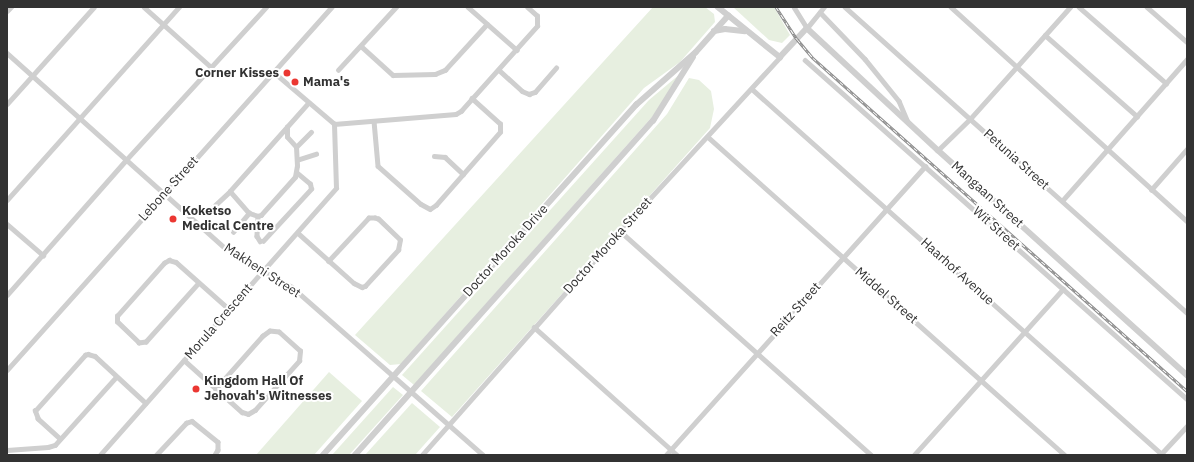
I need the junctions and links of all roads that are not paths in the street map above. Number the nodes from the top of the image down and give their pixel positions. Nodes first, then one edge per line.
1 (11, 7) edge
2 (94, 7) edge
3 (144, 7) edge
4 (179, 7) edge
5 (266, 7) edge
6 (332, 7) edge
7 (396, 7) edge
8 (468, 7) edge
9 (527, 7) edge
10 (718, 7) edge
11 (794, 7) edge
12 (824, 7) edge
13 (845, 7) edge
14 (951, 7) edge
15 (1070, 7) edge
16 (1078, 7) edge
17 (1147, 7) edge
18 (7, 11) edge
19 (820, 12) junction
20 (728, 16) junction
21 (163, 24) junction
22 (487, 24) junction
23 (807, 28) junction
24 (714, 31) junction
25 (747, 31) junction
26 (1045, 35) junction
27 (1187, 42) edge
28 (361, 46) junction
29 (517, 50) junction
30 (7, 53) edge
31 (695, 53) junction
32 (780, 57) junction
33 (1187, 59) edge
34 (805, 60) dead end
35 (211, 67) junction
36 (1017, 67) junction
37 (556, 68) dead end
38 (338, 70) dead end
39 (499, 70) junction
40 (273, 72) junction
41 (32, 76) junction
42 (1166, 83) junction
43 (752, 89) junction
44 (472, 100) junction
45 (308, 103) junction
46 (7, 104) edge
47 (1137, 116) junction
48 (970, 119) junction
49 (80, 120) junction
50 (374, 121) junction
51 (908, 122) junction
52 (334, 124) junction
53 (287, 128) junction
54 (311, 132) dead end
55 (708, 137) junction
56 (296, 147) junction
57 (1187, 149) edge
58 (938, 150) junction
59 (1107, 150) junction
60 (316, 154) dead end
61 (434, 156) dead end
62 (126, 160) junction
63 (297, 160) junction
64 (925, 166) junction
65 (297, 172) junction
66 (463, 174) junction
67 (1151, 190) junction
68 (230, 191) junction
69 (164, 195) junction
70 (7, 200) edge
71 (1062, 201) junction
72 (211, 209) dead end
73 (887, 209) junction
74 (250, 213) junction
75 (258, 216) junction
76 (1187, 221) edge
77 (7, 224) edge
78 (620, 231) junction
79 (233, 232) dead end
80 (298, 233) junction
81 (43, 255) junction
82 (843, 258) junction
83 (329, 261) junction
84 (263, 271) junction
85 (199, 283) junction
86 (1063, 289) junction
87 (7, 295) edge
88 (230, 309) junction
89 (1187, 313) edge
90 (534, 327) junction
91 (1025, 332) junction
92 (757, 353) junction
93 (184, 360) junction
94 (7, 370) edge
95 (1187, 375) edge
96 (392, 376) junction
97 (116, 377) junction
98 (981, 380) junction
99 (216, 389) junction
100 (411, 393) junction
101 (1187, 399) edge
102 (146, 403) junction
103 (449, 424) junction
104 (1187, 426) edge
105 (60, 439) junction
106 (7, 450) edge
107 (671, 450) junction
108 (1161, 454) edge
109 (100, 455) edge
110 (156, 455) edge
111 (215, 455) edge
112 (323, 455) edge
113 (355, 455) edge
114 (422, 455) edge
115 (483, 455) edge
116 (666, 455) edge
117 (677, 455) edge
118 (871, 455) edge
119 (914, 455) edge
120 (1065, 455) edge

1 - 18 street
2 - 41 street
3 - 21 street
4 - 21 street
5 - 35 street
6 - 40 street, Lebone Street
7 - 28 street
8 - 22 street
9 - 29 street
10 - 20 street
11 - 23 street, Mangaan Street
12 - 19 street
13 - 48 street, Petunia Street
14 - 36 street
15 - 26 street
16 - 42 street
17 - 27 street
19 - 23 street
19 - 51 street
20 - 24 street, Doctor Moroka Drive
20 - 25 street
21 - 35 street
21 - 49 street
22 - 28 street
22 - 29 street
23 - 32 street, Doctor Moroka Street
23 - 51 street, Mangaan Street
24 - 25 street
24 - 31 street, Doctor Moroka Drive
25 - 32 street
26 - 36 street
26 - 47 street
28 - 38 street
29 - 39 street
30 - 41 street, Makheni Street
31 - 96 street, Doctor Moroka Drive
31 - 100 street, Doctor Moroka Drive
32 - 43 street, Doctor Moroka Street
33 - 42 street
34 - 64 street, Wit Street
35 - 62 street
36 - 48 street
36 - 59 street
37 - 39 street
39 - 44 street
40 - 45 street
40 - 69 street, Lebone Street
41 - 46 street
41 - 49 street, Makheni Street
42 - 47 street
43 - 55 street, Doctor Moroka Street
43 - 73 street, Haarhof Avenue
44 - 50 street
44 - 66 street
45 - 52 street
45 - 53 street
47 - 59 street
48 - 58 street
48 - 71 street, Petunia Street
49 - 62 street, Makheni Street
49 - 70 street
50 - 52 street
50 - 66 street
51 - 58 street, Mangaan Street
52 - 80 street, Morula Crescent
53 - 56 street
53 - 68 street
54 - 56 street
55 - 78 street, Doctor Moroka Street
55 - 82 street, Middel Street
56 - 63 street
57 - 67 street
58 - 95 street, Mangaan Street
59 - 67 street
59 - 71 street
60 - 63 street
61 - 66 street
62 - 69 street, Makheni Street
62 - 81 street
63 - 65 street
64 - 73 street, Reitz Street
64 - 86 street, Wit Street
65 - 75 street
65 - 75 street
67 - 76 street
68 - 72 street
68 - 74 street
69 - 84 street, Makheni Street
69 - 94 street, Lebone Street
71 - 89 street, Petunia Street
73 - 82 street, Reitz Street
73 - 91 street, Haarhof Avenue
74 - 75 street
74 - 79 street
77 - 81 street
78 - 90 street, Doctor Moroka Street
78 - 92 street
80 - 83 street
80 - 84 street, Morula Crescent
81 - 87 street
82 - 92 street, Reitz Street
82 - 98 street, Middel Street
83 - 83 street
84 - 88 street, Morula Crescent
84 - 96 street, Makheni Street
85 - 85 street
85 - 88 street
86 - 91 street
86 - 101 street, Wit Street
88 - 93 street, Morula Crescent
90 - 103 street, Doctor Moroka Street
90 - 107 street
91 - 98 street
91 - 108 street, Haarhof Avenue
92 - 107 street, Reitz Street
92 - 118 street
93 - 99 street
93 - 102 street, Morula Crescent
96 - 100 street, Makheni Street
96 - 112 street, Doctor Moroka Drive
97 - 102 street
97 - 105 street
97 - 105 street
98 - 119 street
98 - 120 street, Middel Street
99 - 99 street
100 - 103 street, Makheni Street
100 - 113 street, Doctor Moroka Drive
102 - 109 street, Morula Crescent
103 - 114 street, Doctor Moroka Street
103 - 115 street, Makheni Street
104 - 108 street
105 - 106 street
107 - 116 street, Reitz Street
107 - 117 street
110 - 111 street

